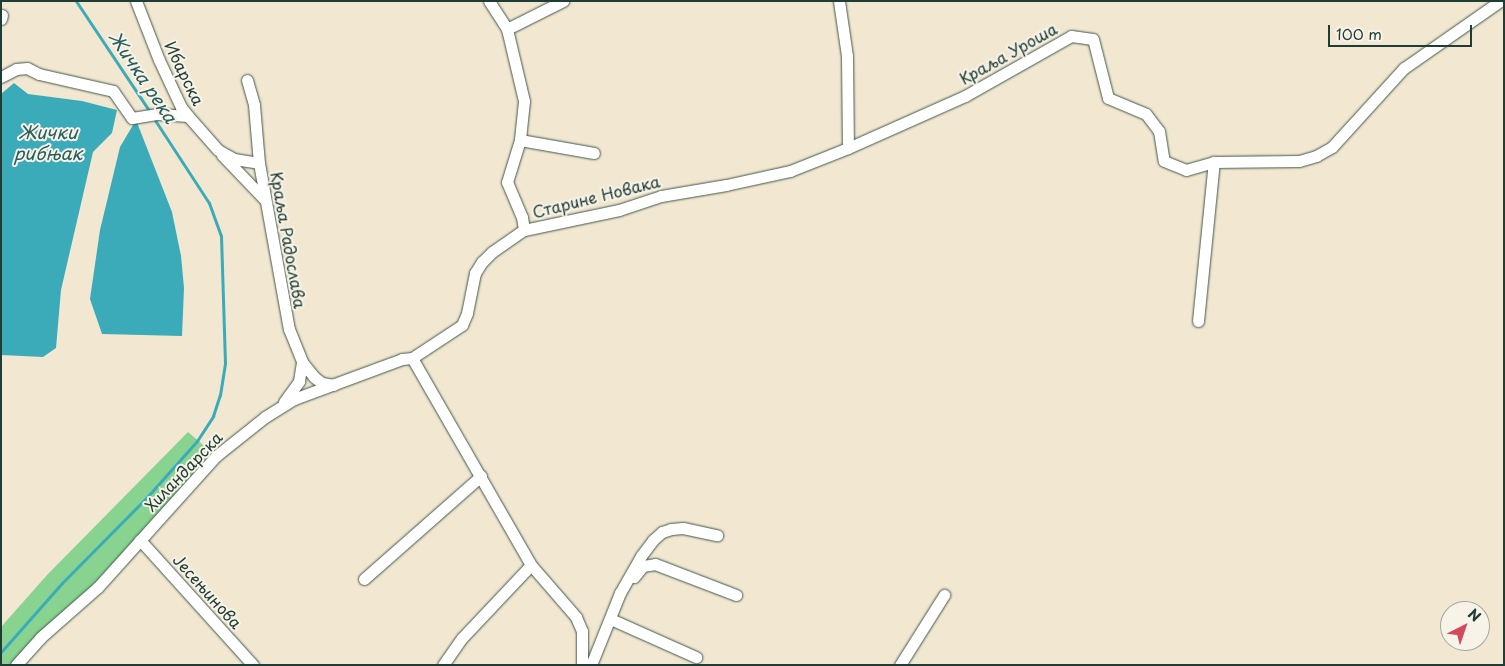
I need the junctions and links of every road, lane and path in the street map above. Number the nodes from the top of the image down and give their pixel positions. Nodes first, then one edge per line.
1 (136, 1) edge
2 (489, 1) edge
3 (563, 1) edge
4 (839, 1) edge
5 (1500, 1) edge
6 (507, 29) junction
7 (1, 77) edge
8 (247, 80) dead end
9 (188, 116) junction
10 (520, 140) junction
11 (848, 148) junction
12 (218, 150) junction
13 (594, 153) dead end
14 (1214, 162) junction
15 (259, 164) junction
16 (265, 200) junction
17 (524, 230) junction
18 (1198, 321) dead end
19 (412, 358) junction
20 (302, 362) junction
21 (335, 385) junction
22 (280, 407) junction
23 (481, 476) junction
24 (717, 535) dead end
25 (140, 540) junction
26 (531, 565) junction
27 (364, 579) dead end
28 (944, 595) dead end
29 (736, 596) dead end
30 (615, 621) junction
31 (597, 651) junction
32 (696, 657) dead end
33 (16, 665) edge
34 (253, 665) edge
35 (443, 665) edge
36 (582, 665) edge
37 (591, 665) edge
38 (900, 665) edge

1 - 9 street, Ибарска
2 - 6 street
3 - 6 street
4 - 11 street
5 - 14 street, Краља Уроша
6 - 10 street
7 - 9 street
8 - 15 street, Краља Радослава
9 - 12 street, Ибарска
10 - 13 street
10 - 17 street
11 - 14 street, Краља Уроша
11 - 17 street, Старине Новака
12 - 15 street, Ибарска
12 - 16 street, Ибарска
14 - 18 street
15 - 16 street, Краља Радослава
16 - 20 street, Краља Радослава
17 - 19 street, Старине Новака
19 - 21 street, Хиландарска
19 - 23 street
20 - 21 street, Краља Радослава
20 - 22 street
21 - 22 street, Хиландарска
22 - 25 street, Хиландарска
23 - 26 street
23 - 27 street
24 - 31 street
25 - 33 street, Хиландарска
25 - 34 street, Јесењинова
26 - 35 street
26 - 36 street
28 - 38 street
29 - 30 street
30 - 31 street
30 - 32 street
31 - 37 street

